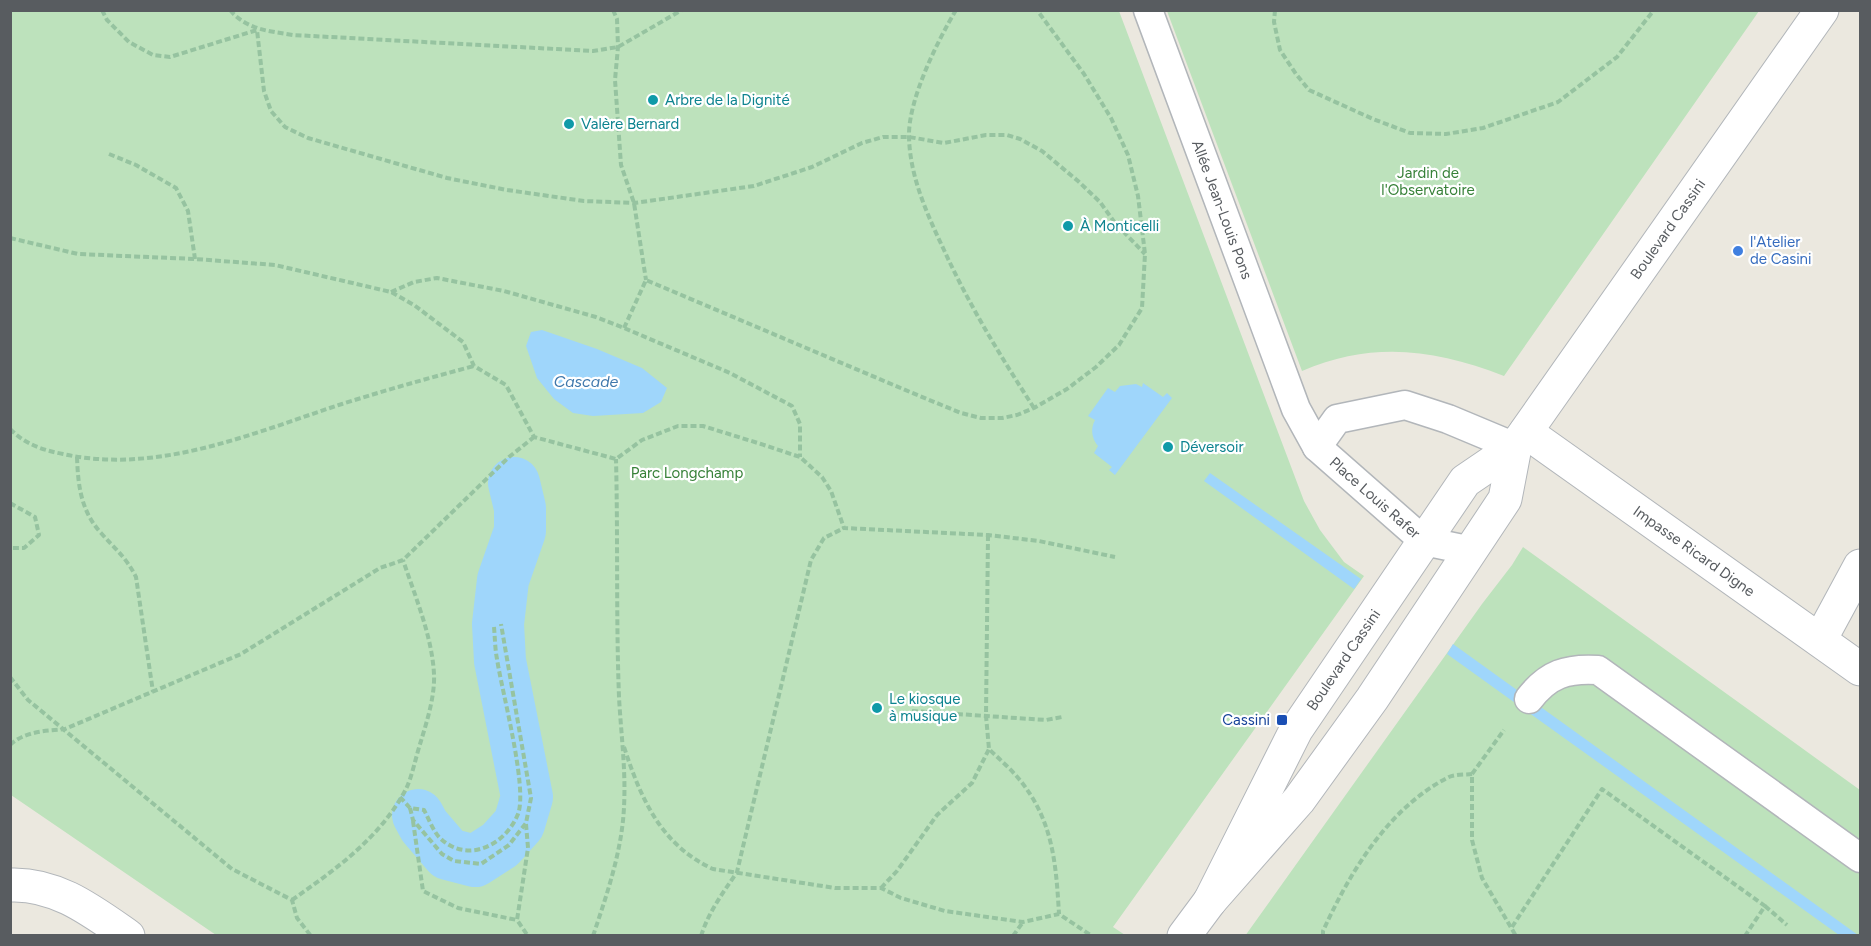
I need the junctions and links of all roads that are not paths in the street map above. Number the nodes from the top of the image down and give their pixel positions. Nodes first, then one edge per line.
1 (1148, 10) edge
2 (1822, 10) edge
3 (1296, 409) joint
4 (1521, 440) junction
5 (1317, 447) junction
6 (1424, 541) junction
7 (1472, 551) junction
8 (1860, 566) edge
9 (1820, 640) junction
10 (1860, 669) edge
11 (1521, 708) road end
12 (1860, 858) edge
13 (10, 885) edge
14 (1210, 902) junction
15 (128, 936) edge
16 (1184, 936) edge

1 - 3 lane, Allée Jean-Louis Pons
2 - 4 street, Boulevard Cassini
3 - 5 lane, Place Louis Rafer
4 - 5 lane, Place Louis Rafer
4 - 6 street, Boulevard Cassini
4 - 7 street, Boulevard Cassini
4 - 9 street, Impasse Ricard Digne
5 - 6 lane, Place Louis Rafer
6 - 7 lane, Place Louis Rafer
6 - 14 street, Boulevard Cassini
7 - 14 street, Boulevard Cassini
8 - 9 street
9 - 10 street, Impasse Ricard Digne
11 - 12 lane
13 - 15 street
14 - 16 street, Boulevard Cassini

